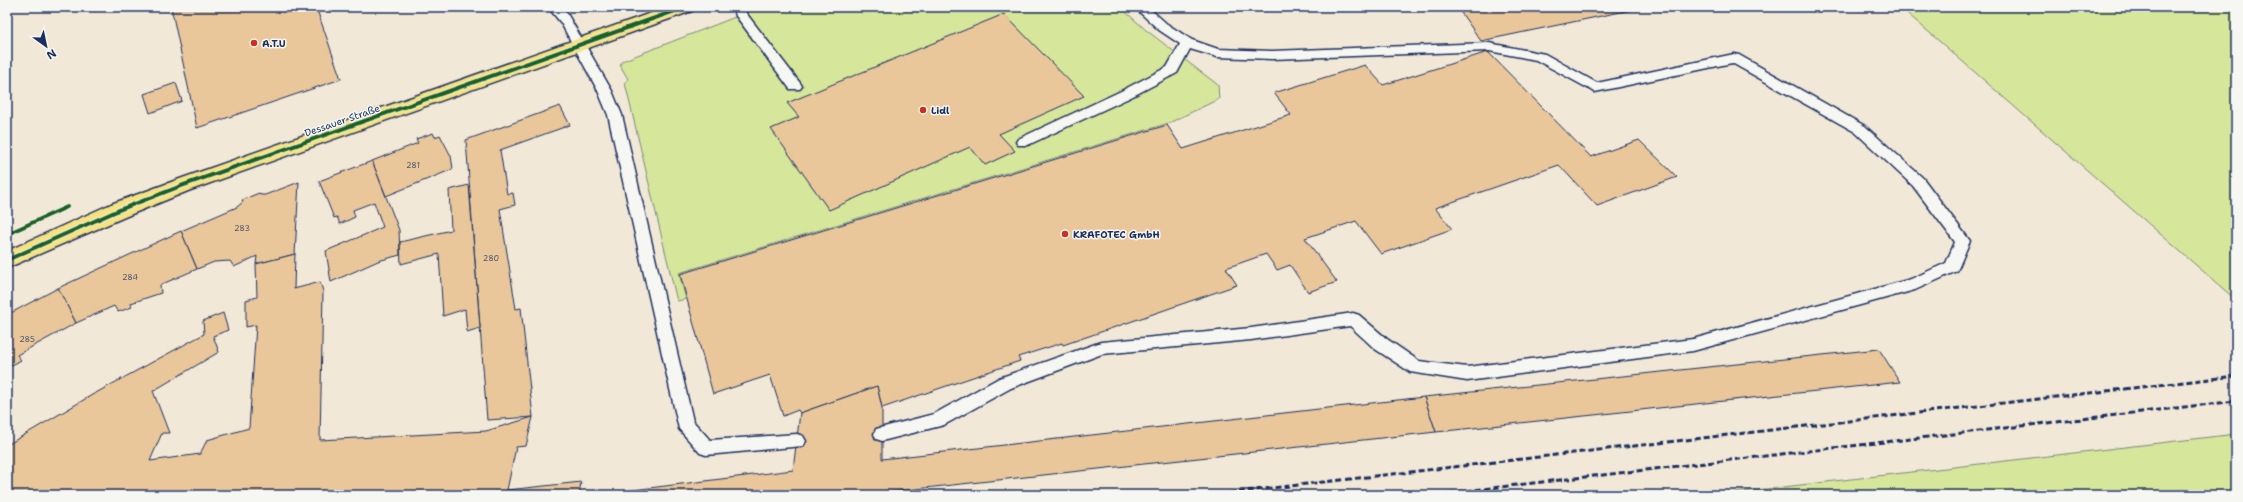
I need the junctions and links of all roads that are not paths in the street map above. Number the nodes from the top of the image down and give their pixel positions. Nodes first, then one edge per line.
1 (554, 7) edge
2 (686, 7) edge
3 (739, 7) edge
4 (1140, 7) edge
5 (1187, 43) junction
6 (579, 45) junction
7 (795, 86) dead end
8 (1023, 142) dead end
9 (7, 260) edge
10 (882, 434) dead end
11 (797, 441) dead end

1 - 6 lane
2 - 6 main road, Dessauer Straße
3 - 7 lane
4 - 5 lane
5 - 8 lane
5 - 10 lane
6 - 9 main road, Dessauer Straße
6 - 11 lane

